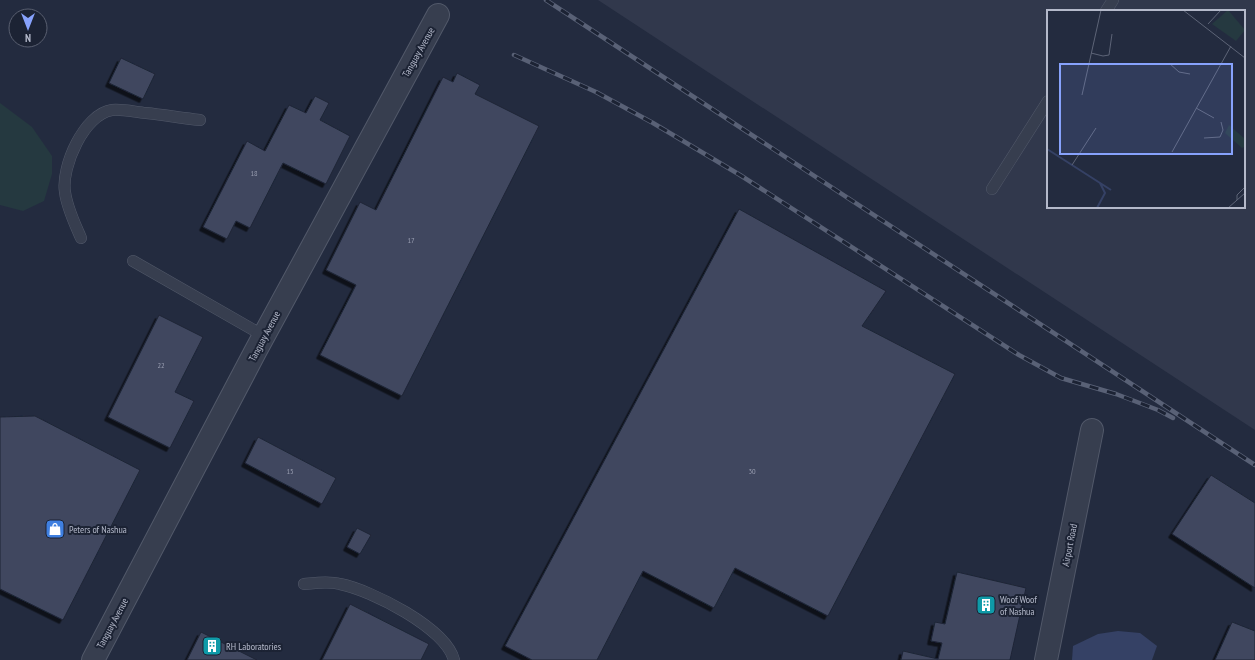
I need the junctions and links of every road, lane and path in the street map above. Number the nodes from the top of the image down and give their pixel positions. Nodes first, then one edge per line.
1 (1113, 0) edge
2 (1107, 10) edge
3 (438, 15) dead end
4 (1047, 103) edge
5 (200, 120) dead end
6 (992, 189) dead end
7 (81, 238) dead end
8 (133, 261) dead end
9 (264, 336) junction
10 (1092, 430) dead end
11 (304, 584) dead end
12 (93, 660) edge
13 (454, 660) edge
14 (1046, 660) edge

1 - 2 lane
3 - 9 street, Tanguay Avenue
4 - 6 lane
5 - 7 lane
8 - 9 lane
9 - 12 street, Tanguay Avenue
10 - 14 street, Airport Road
11 - 13 lane

